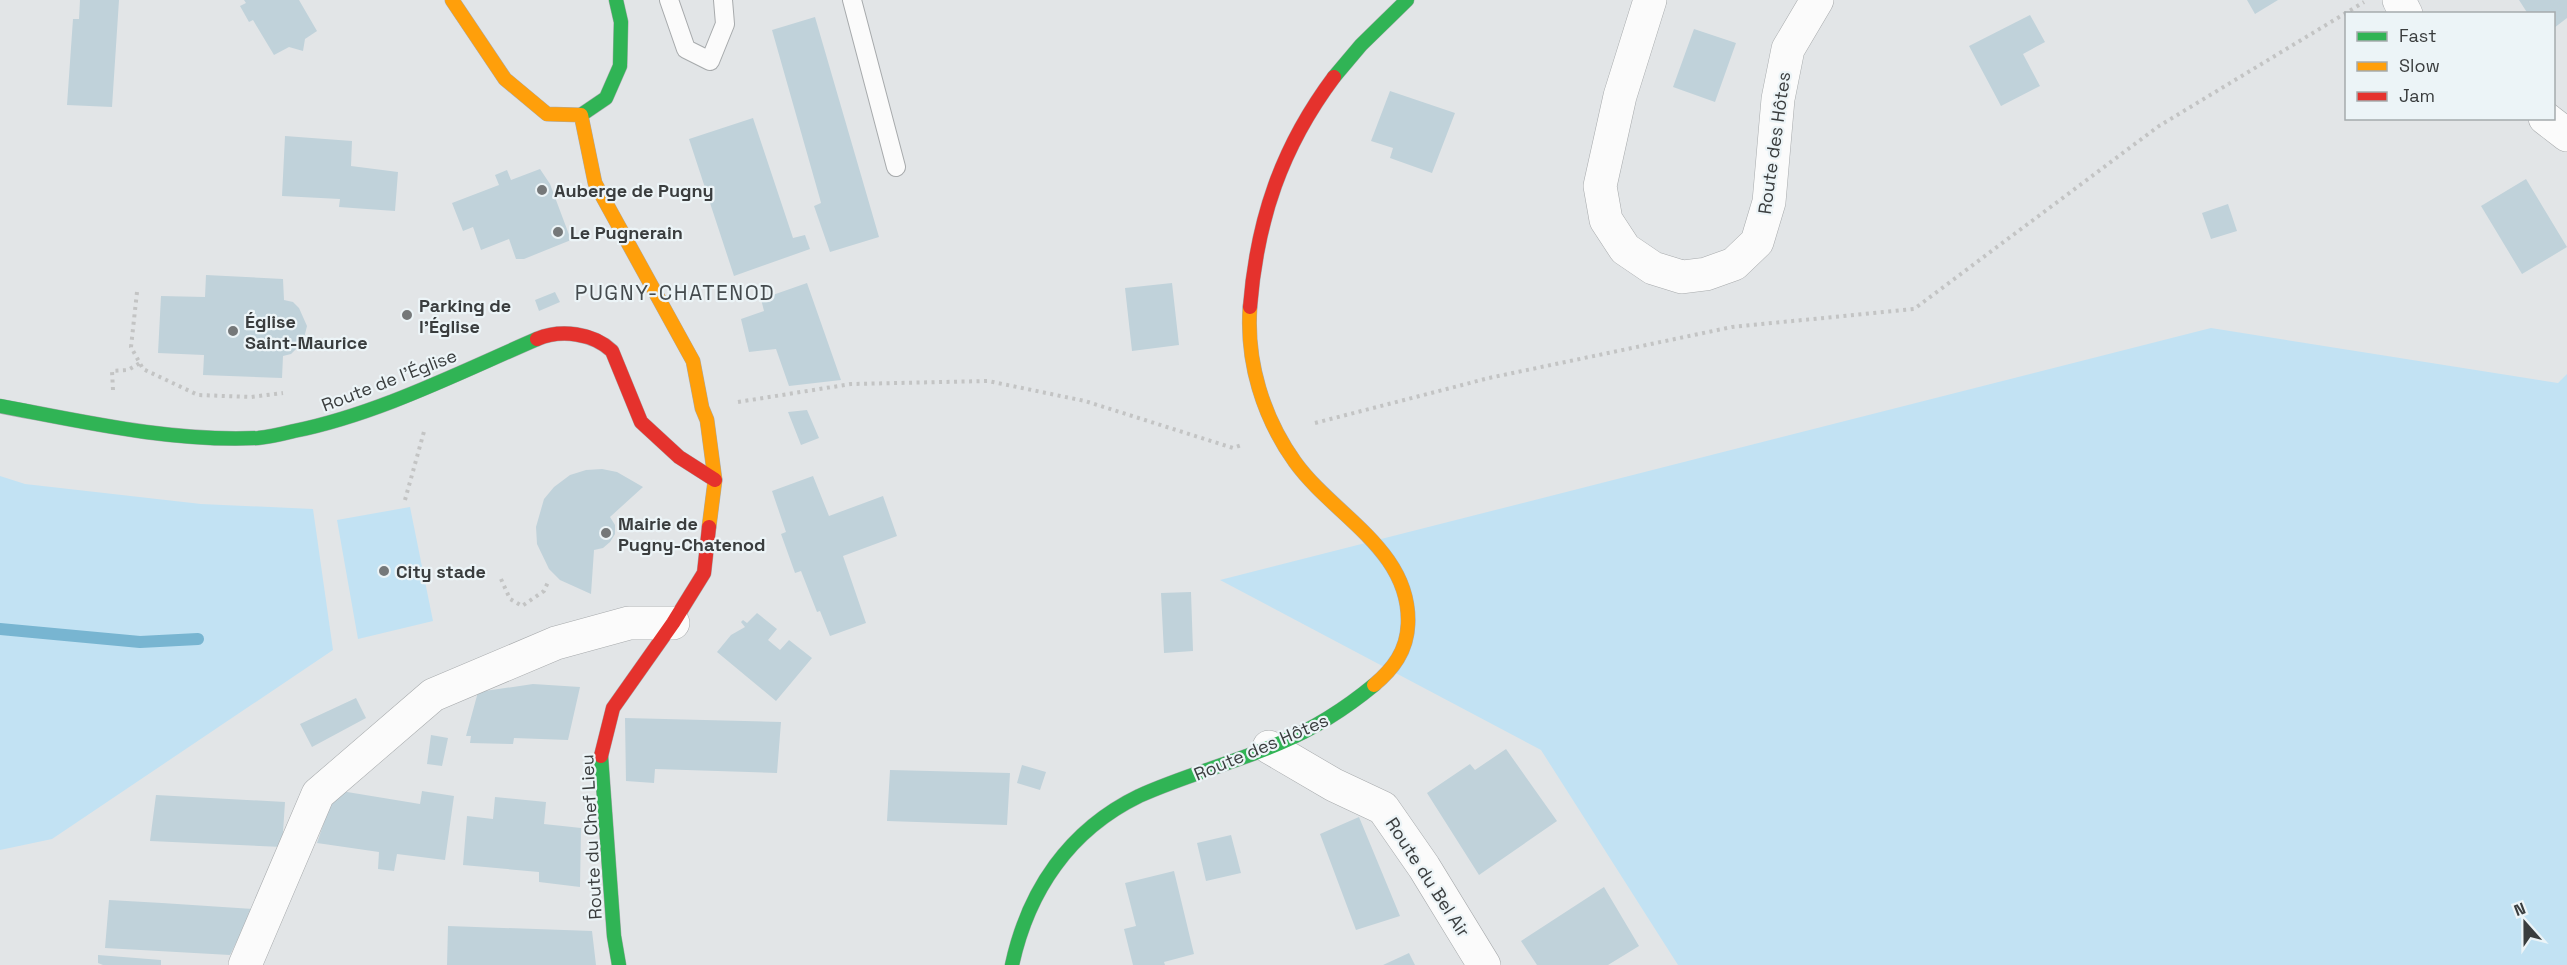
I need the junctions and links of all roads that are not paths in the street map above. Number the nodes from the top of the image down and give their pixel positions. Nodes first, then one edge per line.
1 (452, 0) edge
2 (616, 0) edge
3 (669, 0) edge
4 (723, 0) edge
5 (852, 0) edge
6 (1407, 0) edge
7 (1650, 0) edge
8 (1817, 0) edge
9 (581, 115) junction
10 (2548, 120) edge
11 (2567, 135) edge
12 (896, 167) dead end
13 (0, 405) edge
14 (715, 480) junction
15 (673, 623) junction
16 (1269, 747) junction
17 (245, 965) edge
18 (619, 965) edge
19 (1012, 965) edge
20 (1484, 965) edge

1 - 9 street
2 - 9 street
3 - 4 lane
5 - 12 lane
6 - 16 street, Route des Hôtes
7 - 8 street, Route des Hôtes
9 - 14 street
10 - 11 street
13 - 14 street, Route de l'Église
14 - 15 street
15 - 17 street
15 - 18 street, Route du Chef Lieu
16 - 19 street, Route des Hôtes
16 - 20 street, Route du Bel Air

